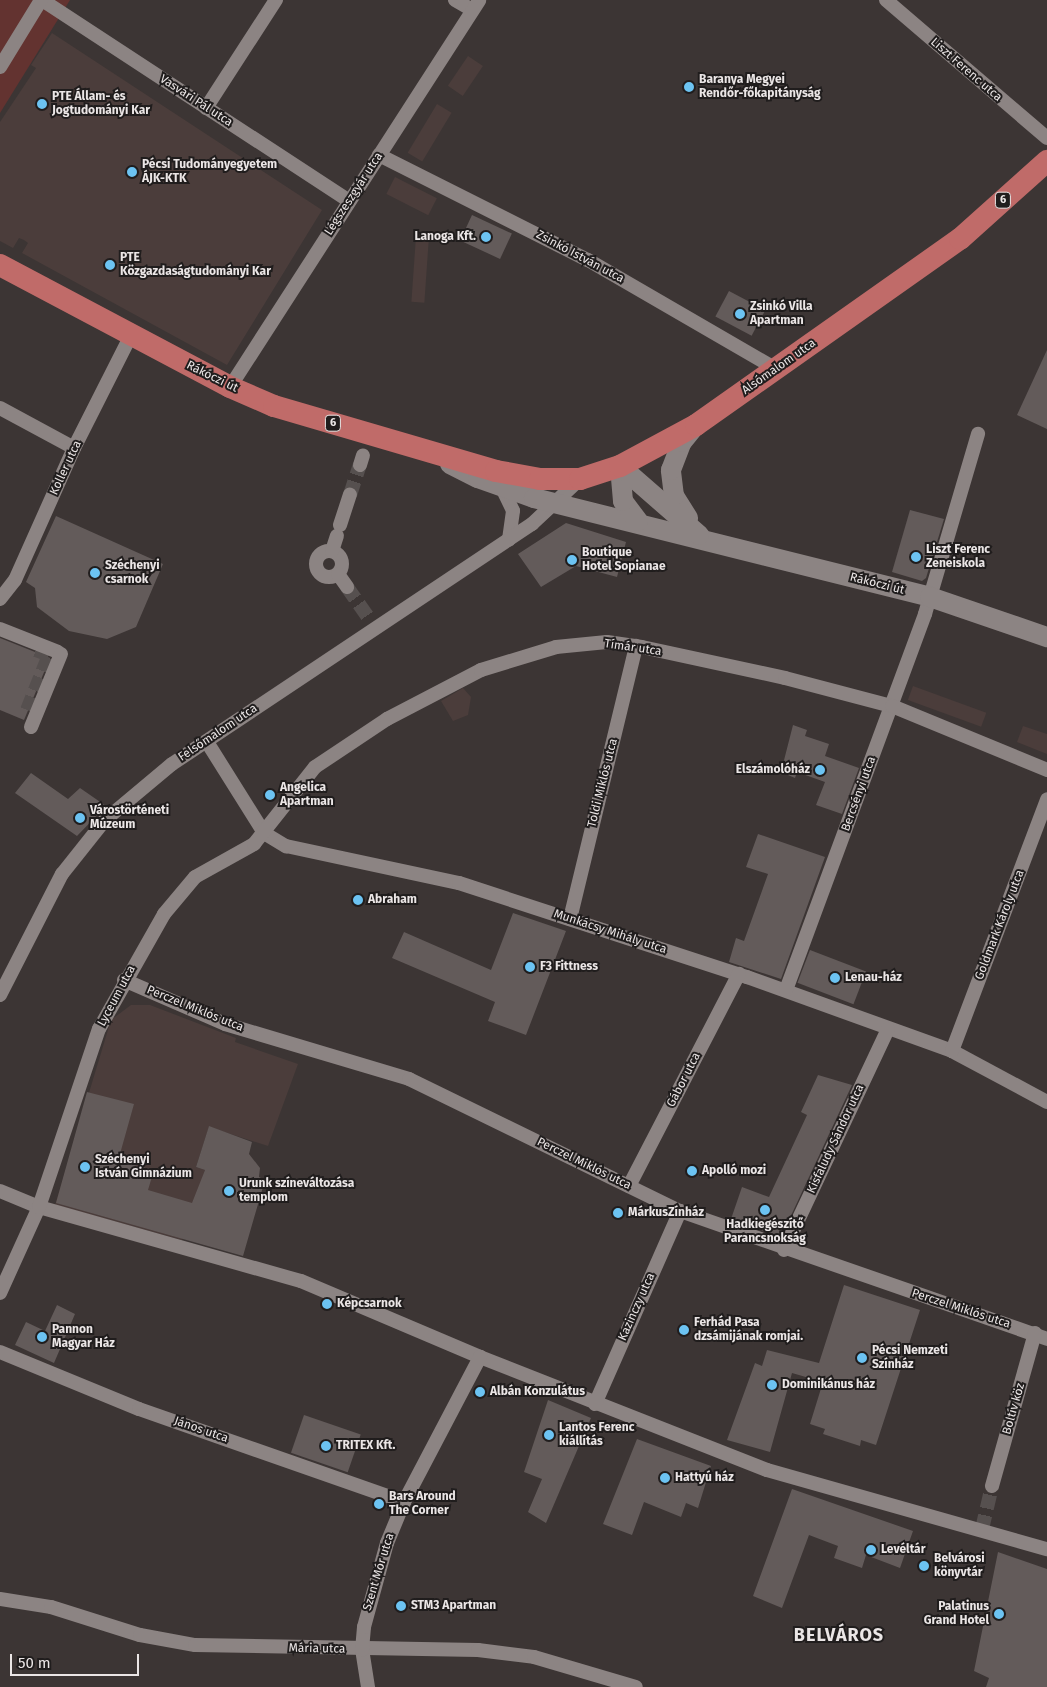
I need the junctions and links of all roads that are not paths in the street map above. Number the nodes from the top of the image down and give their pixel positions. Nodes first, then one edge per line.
1 (41, 0) edge
2 (276, 0) edge
3 (455, 0) edge
4 (886, 0) edge
5 (476, 5) edge
6 (0, 67) edge
7 (206, 108) junction
8 (1047, 138) edge
9 (379, 155) junction
10 (1047, 161) edge
11 (349, 202) junction
12 (0, 264) edge
13 (131, 335) junction
14 (776, 369) junction
15 (230, 387) junction
16 (0, 408) edge
17 (696, 425) junction
18 (978, 434) dead end
19 (74, 448) junction
20 (438, 455) junction
21 (620, 466) junction
22 (580, 479) junction
23 (502, 488) junction
24 (350, 495) tunnel mouth
25 (558, 503) junction
26 (638, 521) junction
27 (509, 540) junction
28 (704, 540) junction
29 (332, 551) junction
30 (338, 574) junction
31 (347, 587) tunnel mouth
32 (930, 597) junction
33 (0, 599) edge
34 (0, 629) edge
35 (1047, 636) edge
36 (636, 646) junction
37 (58, 652) junction
38 (892, 706) junction
39 (30, 711) dead end
40 (31, 727) dead end
41 (207, 742) junction
42 (1047, 770) edge
43 (1047, 799) edge
44 (264, 833) junction
45 (570, 919) junction
46 (739, 974) junction
47 (124, 980) junction
48 (786, 990) junction
49 (0, 996) edge
50 (888, 1029) junction
51 (952, 1051) junction
52 (1047, 1102) edge
53 (629, 1186) junction
54 (0, 1191) edge
55 (39, 1207) junction
56 (680, 1211) junction
57 (784, 1250) junction
58 (0, 1293) edge
59 (1041, 1336) edge
60 (0, 1352) edge
61 (480, 1357) junction
62 (595, 1404) junction
63 (992, 1486) tunnel mouth
64 (404, 1502) junction
65 (1047, 1549) edge
66 (0, 1599) edge
67 (362, 1650) junction
68 (368, 1687) edge
69 (636, 1687) edge

1 - 6 street
1 - 7 street, Vasvári Pál utca
2 - 7 street
3 - 5 street
4 - 8 street, Liszt Ferenc utca
5 - 9 street, Légszeszgyár utca
7 - 11 street, Vasvári Pál utca
9 - 11 street, Légszeszgyár utca
9 - 14 street, Zsinkó István utca
10 - 14 main road, Alsómalom utca / 6
11 - 15 street, Légszeszgyár utca
12 - 13 main road, Rákóczi út / 6
13 - 15 main road, Rákóczi út / 6
13 - 19 street, Koller utca
14 - 17 main road, Alsómalom utca / 6
15 - 20 main road, Rákóczi út / 6
16 - 19 street
17 - 21 main road, Alsómalom utca / 6
17 - 28 street
18 - 32 street, Bercsényi utca
19 - 33 street, Koller utca
20 - 22 main road, Rákóczi út / 6
20 - 23 street, Rákóczi út
21 - 22 main road, Rákóczi út / 6
21 - 26 street
21 - 28 street, Rákóczi út
22 - 25 street, Felsőmalom utca
23 - 25 street, Rákóczi út
23 - 27 street
24 - 29 street
25 - 26 street, Rákóczi út
25 - 27 street, Felsőmalom utca
26 - 28 street, Rákóczi út
27 - 41 street, Felsőmalom utca
28 - 32 street, Rákóczi út
29 - 30 street
29 - 30 street
30 - 31 street
32 - 35 street, Rákóczi út
32 - 38 street, Bercsényi utca
34 - 37 street
36 - 38 street, Tímár utca
36 - 44 street, Tímár utca
36 - 45 street, Toldi Miklós utca
37 - 39 street
37 - 40 street
38 - 42 street, Tímár utca
38 - 48 street, Bercsényi utca
41 - 44 street, Munkácsy Mihály utca
41 - 49 street, Felsőmalom utca
43 - 51 street, Goldmark Károly utca
44 - 45 street, Munkácsy Mihály utca
44 - 47 street, Lyceum utca
45 - 46 street, Munkácsy Mihály utca
46 - 48 street, Munkácsy Mihály utca
46 - 53 street, Gábor utca
47 - 53 street, Perczel Miklós utca
47 - 55 street, Lyceum utca
48 - 50 street, Munkácsy Mihály utca
50 - 51 street, Munkácsy Mihály utca
50 - 57 street, Kisfaludy Sándor utca
51 - 52 street, Munkácsy Mihály utca
53 - 56 street, Perczel Miklós utca
54 - 55 street
55 - 58 street, Lyceum utca
55 - 61 street
56 - 57 street, Perczel Miklós utca
56 - 62 street, Kazinczy utca
57 - 59 street, Perczel Miklós utca
59 - 63 street, Boltív köz
60 - 64 street, János utca
61 - 62 street
61 - 64 street, Szent Mór utca
62 - 65 street
64 - 67 street, Szent Mór utca
66 - 67 street, Mária utca
67 - 68 street, Szent Mór utca
67 - 69 street, Mária utca

